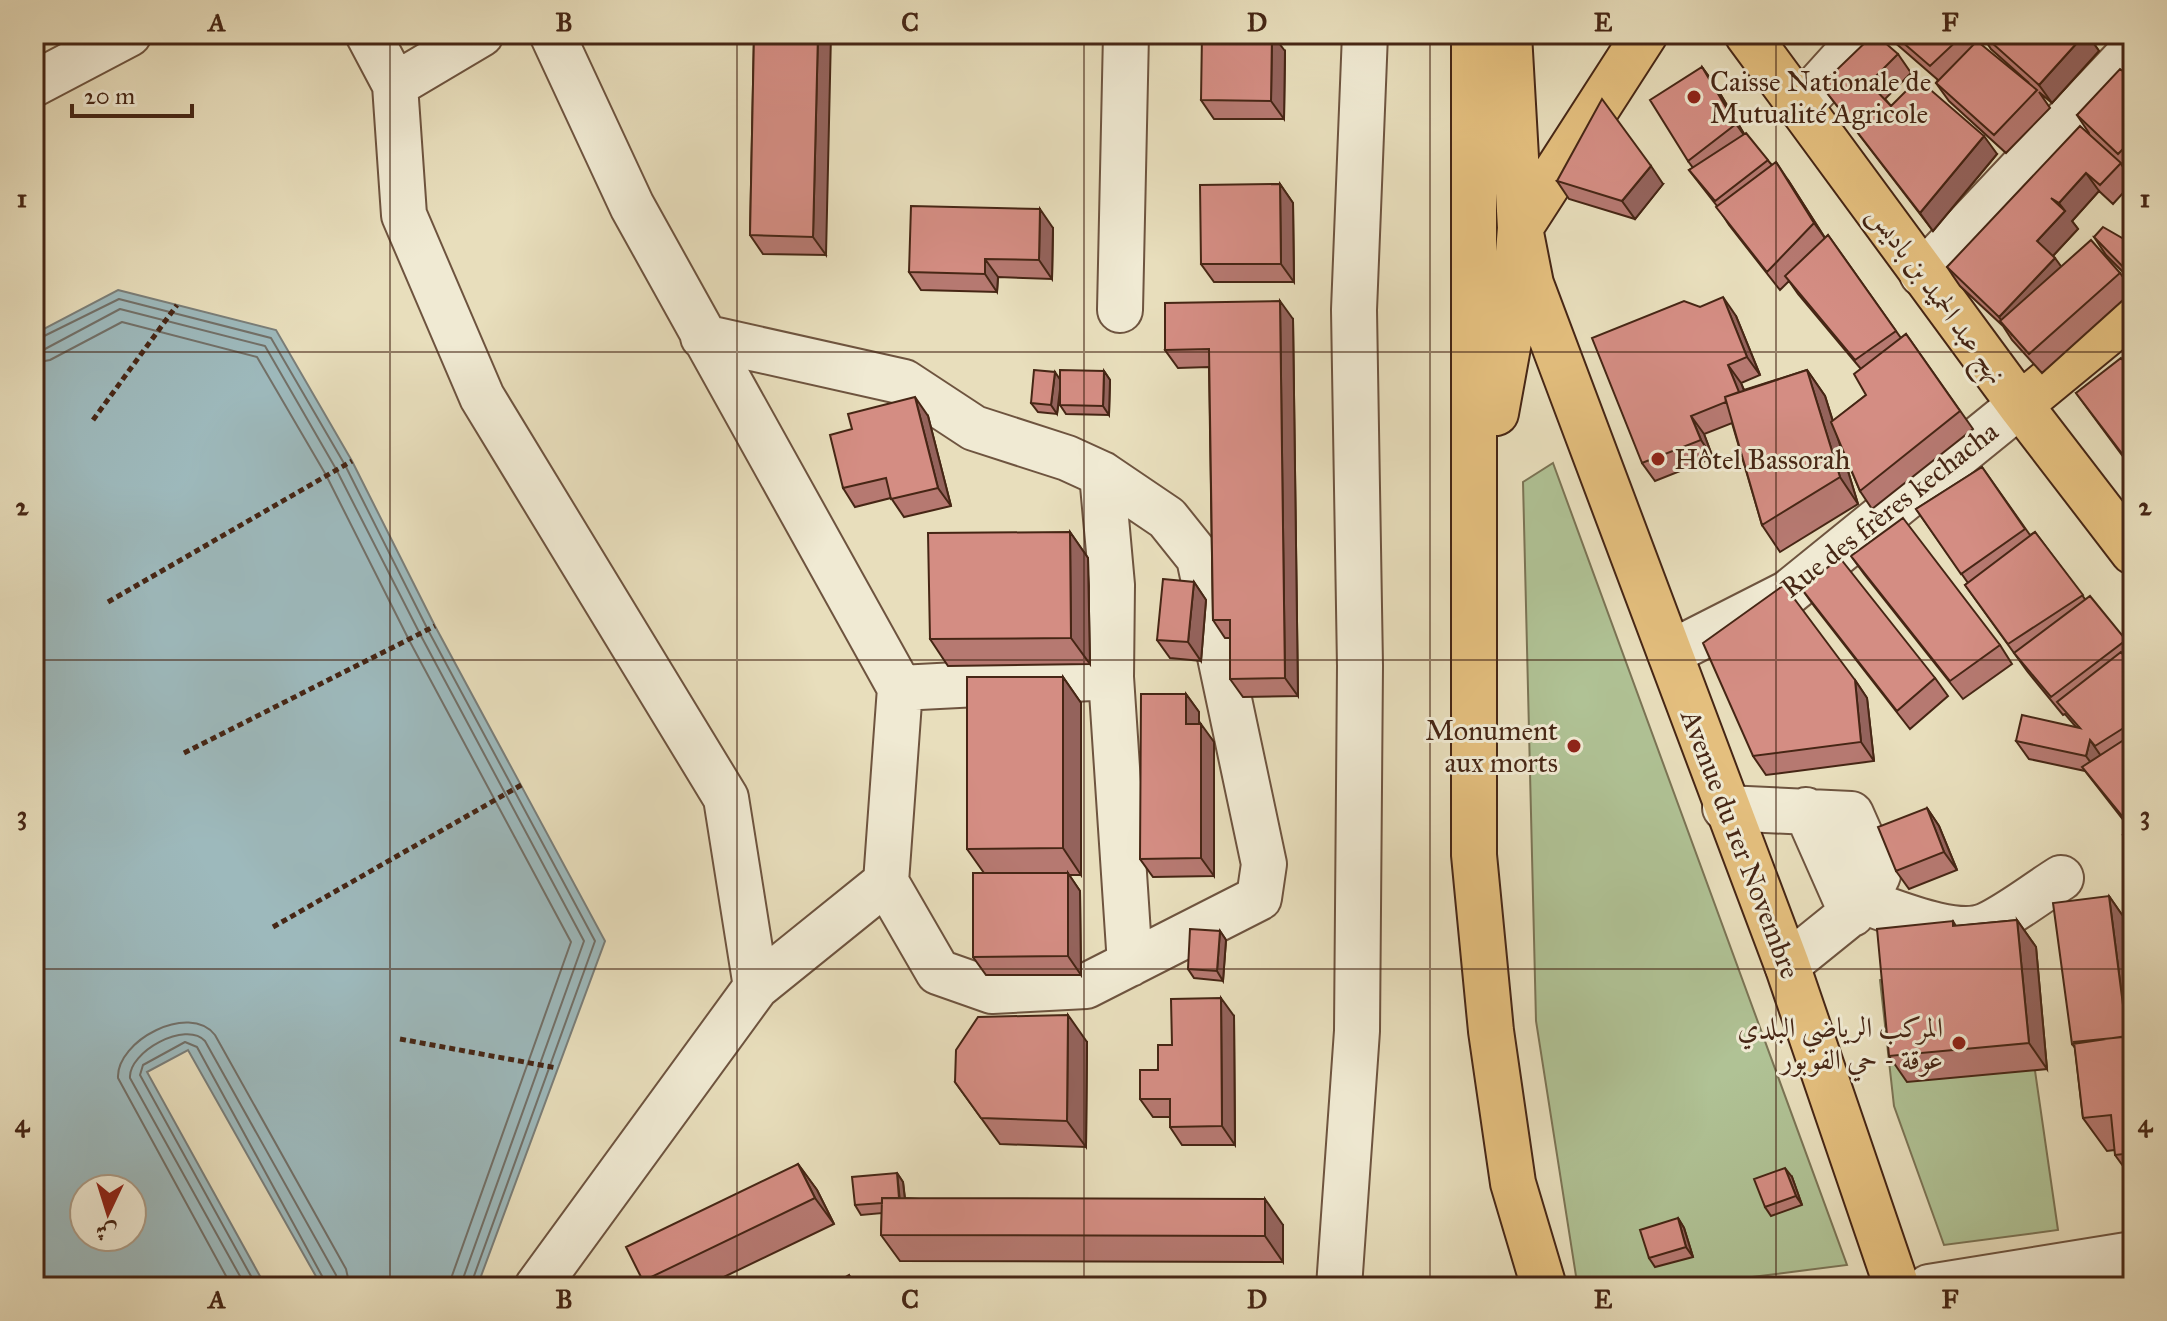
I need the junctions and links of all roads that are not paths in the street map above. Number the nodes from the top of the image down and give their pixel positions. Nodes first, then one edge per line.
1 (129, 34) edge
2 (368, 34) edge
3 (481, 34) edge
4 (552, 34) edge
5 (1126, 34) edge
6 (1365, 34) edge
7 (1474, 34) edge
8 (1509, 34) edge
9 (1645, 34) edge
10 (1747, 34) edge
11 (1865, 34) edge
12 (2133, 50) edge
13 (34, 84) edge
14 (395, 85) junction
15 (1800, 106) junction
16 (1520, 228) junction
17 (1476, 237) junction
18 (1922, 274) junction
19 (1120, 310) dead end
20 (2130, 319) edge
21 (1512, 325) junction
22 (703, 337) junction
23 (2020, 405) junction
24 (1593, 449) junction
25 (1102, 474) junction
26 (1476, 527) junction
27 (2133, 552) edge
28 (1670, 653) junction
29 (1111, 677) junction
30 (900, 688) junction
31 (1725, 808) junction
32 (2061, 878) dead end
33 (886, 882) junction
34 (1859, 908) junction
35 (1130, 964) junction
36 (1787, 965) junction
37 (756, 987) junction
38 (2133, 1254) edge
39 (537, 1287) edge
40 (1339, 1287) edge
41 (1544, 1287) edge
42 (1897, 1287) edge
43 (1929, 1287) edge

1 - 13 street
2 - 14 street
3 - 14 street
4 - 22 street
5 - 19 street
6 - 40 street
7 - 17 main road
8 - 16 main road
9 - 16 main road
10 - 15 main road, نهج عبد الحميد بن باديس
11 - 15 street
12 - 18 street
14 - 37 street
15 - 18 main road, نهج عبد الحميد بن باديس
16 - 21 main road
16 - 24 main road
17 - 21 main road
17 - 26 main road
18 - 23 main road, نهج عبد الحميد بن باديس
20 - 23 main road
21 - 24 main road
21 - 26 main road
22 - 25 street
22 - 30 street
23 - 27 main road, نهج عبد الحميد بن باديس
23 - 28 street, Rue des frères kechacha
24 - 28 main road, Avenue du 1er Novembre
25 - 29 street
25 - 35 street
26 - 41 main road
28 - 31 main road, Avenue du 1er Novembre
29 - 30 street
29 - 35 street
30 - 33 street
31 - 34 street
31 - 36 main road, Avenue du 1er Novembre
32 - 34 street
33 - 35 street
33 - 37 street
34 - 36 street
36 - 42 main road, Avenue du 1er Novembre
37 - 39 street
38 - 43 street

